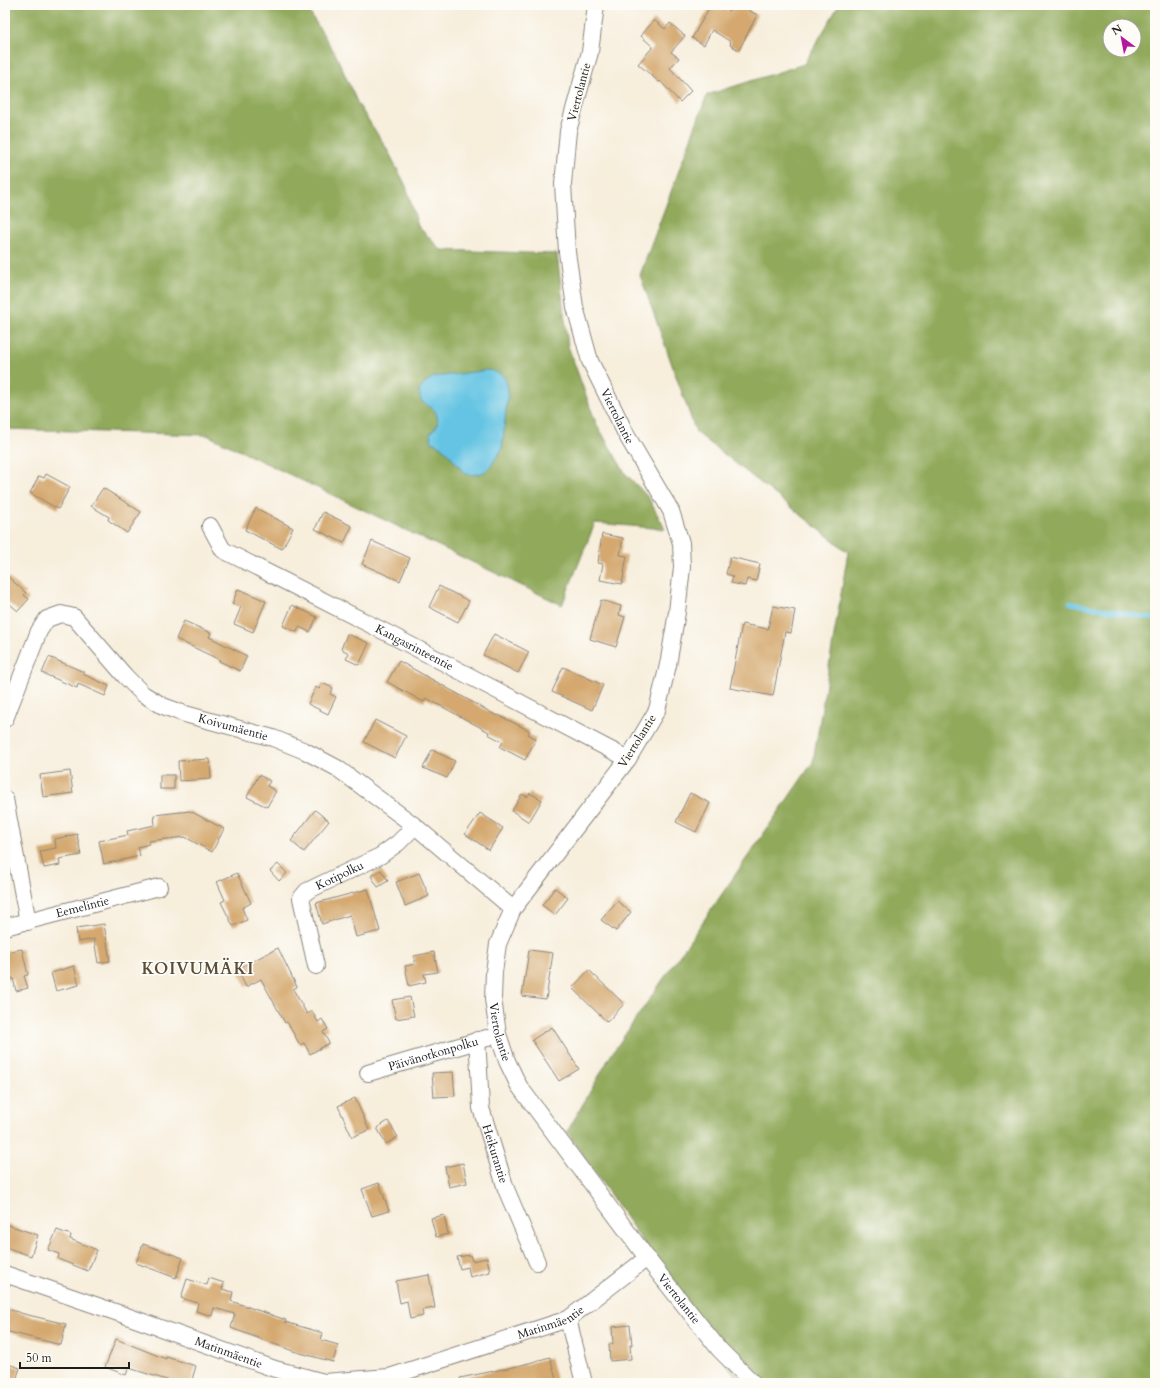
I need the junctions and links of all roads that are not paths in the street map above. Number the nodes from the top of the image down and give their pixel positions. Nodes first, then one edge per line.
1 (596, 5) edge
2 (210, 526) dead end
3 (5, 719) edge
4 (628, 759) junction
5 (5, 799) edge
6 (415, 826) junction
7 (159, 887) dead end
8 (513, 909) junction
9 (28, 922) junction
10 (5, 927) edge
11 (316, 966) dead end
12 (498, 1034) junction
13 (477, 1040) junction
14 (368, 1073) dead end
15 (647, 1258) junction
16 (537, 1262) dead end
17 (5, 1274) edge
18 (568, 1318) junction
19 (584, 1383) edge
20 (753, 1383) edge

1 - 4 street, Viertolantie
2 - 4 street, Kangasrinteentie
3 - 6 street, Koivumäentie
4 - 8 street, Viertolantie
5 - 9 street
6 - 8 street, Koivumäentie
6 - 11 street, Kotipolku
7 - 9 street, Eemelintie
8 - 12 street, Viertolantie
9 - 10 street, Eemelintie
12 - 13 street, Päivänotkonpolku
12 - 15 street, Viertolantie
13 - 14 street, Päivänotkonpolku
13 - 16 street, Heikurantie
15 - 18 street, Matinmäentie
15 - 20 street, Viertolantie
17 - 18 street, Matinmäentie
18 - 19 street

